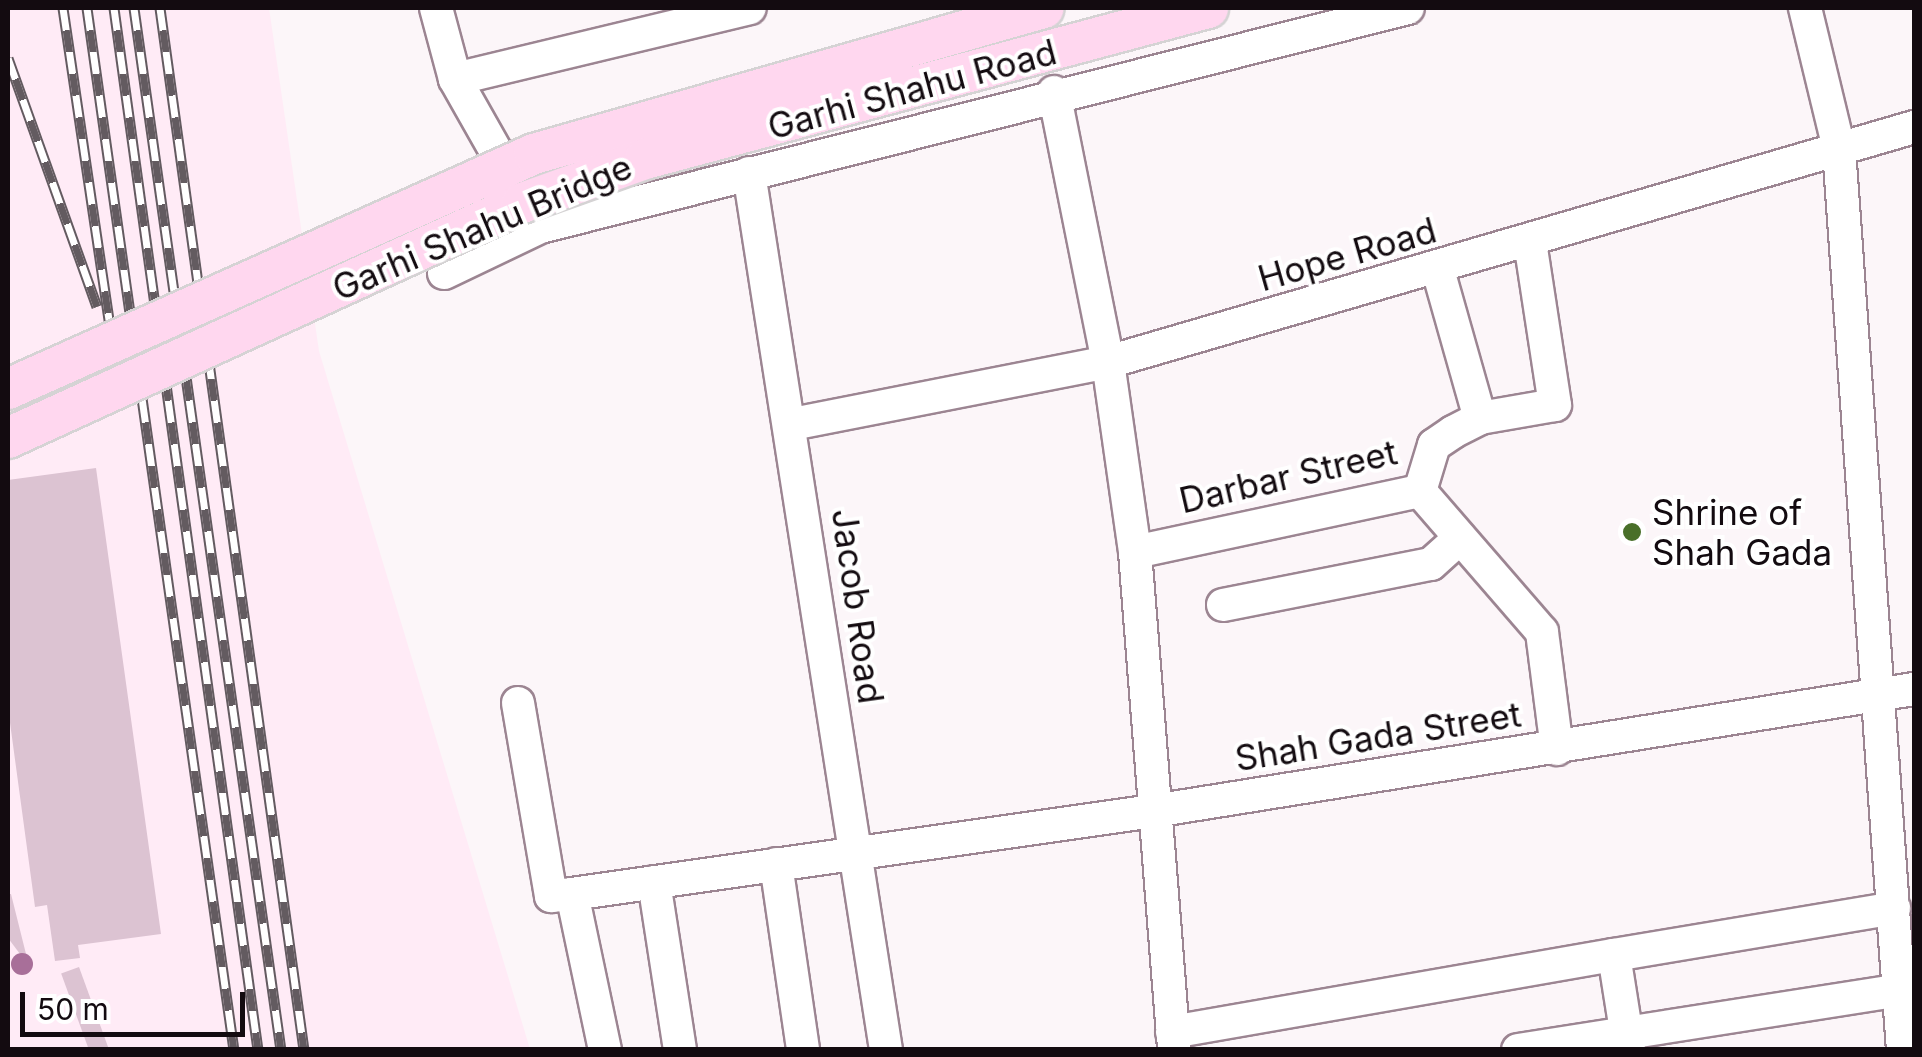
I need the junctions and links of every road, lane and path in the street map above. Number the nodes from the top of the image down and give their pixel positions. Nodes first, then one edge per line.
1 (436, 8) edge
2 (750, 8) edge
3 (1044, 8) edge
4 (1124, 8) edge
5 (1208, 8) edge
6 (1408, 8) edge
7 (1805, 8) edge
8 (1137, 72) junction
9 (456, 79) junction
10 (1054, 92) junction
11 (1914, 128) edge
12 (1839, 149) junction
13 (749, 173) junction
14 (540, 228) junction
15 (1530, 242) junction
16 (1438, 270) junction
17 (444, 273) dead end
18 (1108, 362) junction
19 (8, 389) edge
20 (1480, 418) junction
21 (792, 424) junction
22 (8, 438) edge
23 (1420, 491) junction
24 (1460, 538) junction
25 (1135, 552) junction
26 (1222, 605) dead end
27 (1914, 689) edge
28 (1880, 694) junction
29 (518, 703) dead end
30 (1557, 749) junction
31 (1160, 810) junction
32 (852, 854) junction
33 (776, 864) junction
34 (654, 882) junction
35 (572, 894) junction
36 (1894, 908) junction
37 (1614, 955) junction
38 (1899, 990) junction
39 (1173, 1041) edge
40 (1628, 1041) edge
41 (604, 1050) edge
42 (680, 1050) edge
43 (803, 1050) edge
44 (886, 1050) edge
45 (1518, 1050) edge
46 (1902, 1050) edge

1 - 9 street
2 - 9 street
3 - 19 main road, Garhi Shahu Bridge, bridge
4 - 8 street
5 - 22 main road, Garhi Shahu Bridge, bridge
6 - 8 street, Garhi Shahu Road
7 - 12 street
8 - 10 street, Garhi Shahu Road
9 - 14 street
10 - 13 street, Garhi Shahu Road
10 - 18 street
11 - 12 street, Hope Road
12 - 15 street, Hope Road
12 - 28 street
13 - 14 street, Garhi Shahu Road
13 - 21 street, Jacob Road
14 - 17 street, Garhi Shahu Road
15 - 16 street, Hope Road
15 - 20 street, Darbar Street
16 - 18 street, Hope Road
16 - 20 street
18 - 21 street, Hope Road
18 - 25 street
20 - 23 street, Darbar Street
21 - 32 street, Jacob Road
23 - 24 street
23 - 25 street, Darbar Street
24 - 26 street
24 - 30 street
25 - 31 street
27 - 28 street, Shah Gada Street
28 - 30 street, Shah Gada Street
28 - 36 street
29 - 35 street
30 - 31 street, Shah Gada Street
31 - 32 street, Shah Gada Street
31 - 39 street
32 - 33 street, Shah Gada Street
32 - 44 street, Jacob Road
33 - 34 street, Shah Gada Street
33 - 43 street
34 - 35 street, Shah Gada Street
34 - 42 street
35 - 41 street
36 - 37 street
36 - 38 street
37 - 39 street
37 - 40 street
38 - 40 street
38 - 46 street
40 - 45 street

